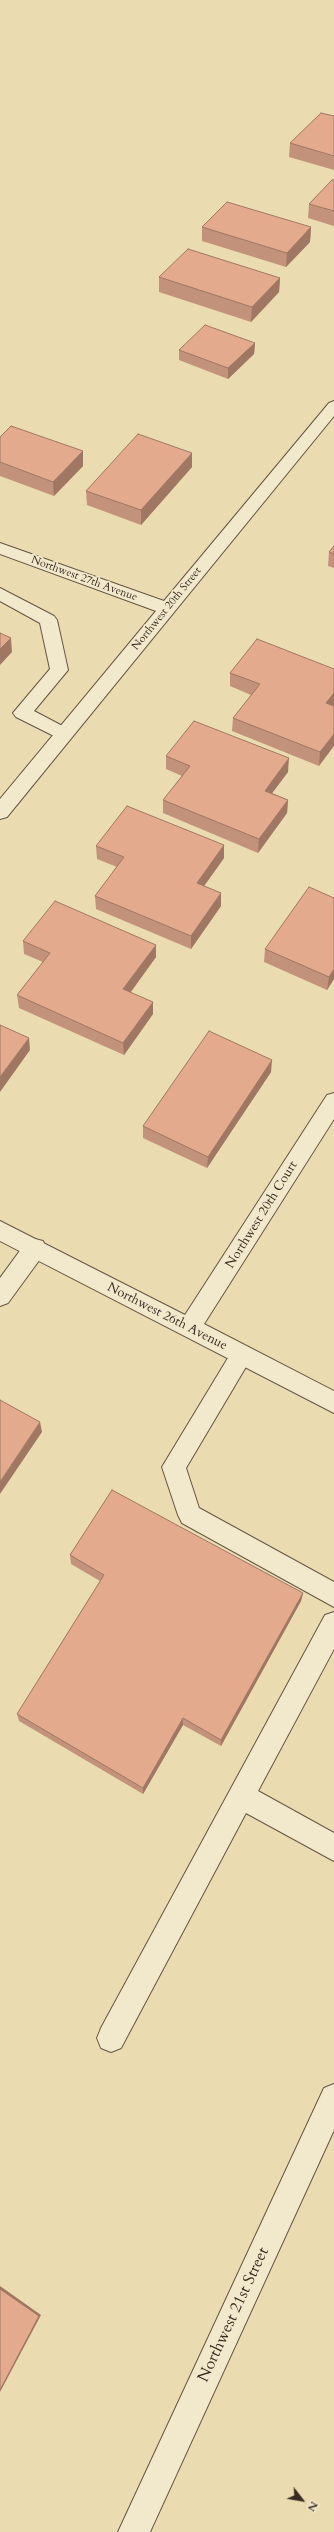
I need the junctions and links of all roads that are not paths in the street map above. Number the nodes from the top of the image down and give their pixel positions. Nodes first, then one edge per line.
1 (334, 406) edge
2 (0, 548) edge
3 (0, 594) edge
4 (168, 609) junction
5 (64, 734) junction
6 (0, 812) edge
7 (334, 1101) edge
8 (0, 1230) edge
9 (35, 1248) junction
10 (0, 1296) edge
11 (190, 1328) junction
12 (242, 1355) junction
13 (334, 1403) edge
14 (334, 1595) edge
15 (334, 1624) edge
16 (241, 1796) junction
17 (334, 1848) edge
18 (111, 2038) dead end
19 (334, 2098) edge
20 (134, 2532) edge

1 - 4 street, Northwest 20th Street
2 - 4 street, Northwest 27th Avenue
3 - 5 street
4 - 5 street, Northwest 20th Street
5 - 6 street, Northwest 20th Street
7 - 11 street, Northwest 20th Court
8 - 9 street, Northwest 26th Avenue
9 - 10 street
9 - 11 street, Northwest 26th Avenue
11 - 12 street, Northwest 26th Avenue
12 - 13 street, Northwest 26th Avenue
12 - 14 street
15 - 16 street
16 - 17 street
16 - 18 street
19 - 20 street, Northwest 21st Street

